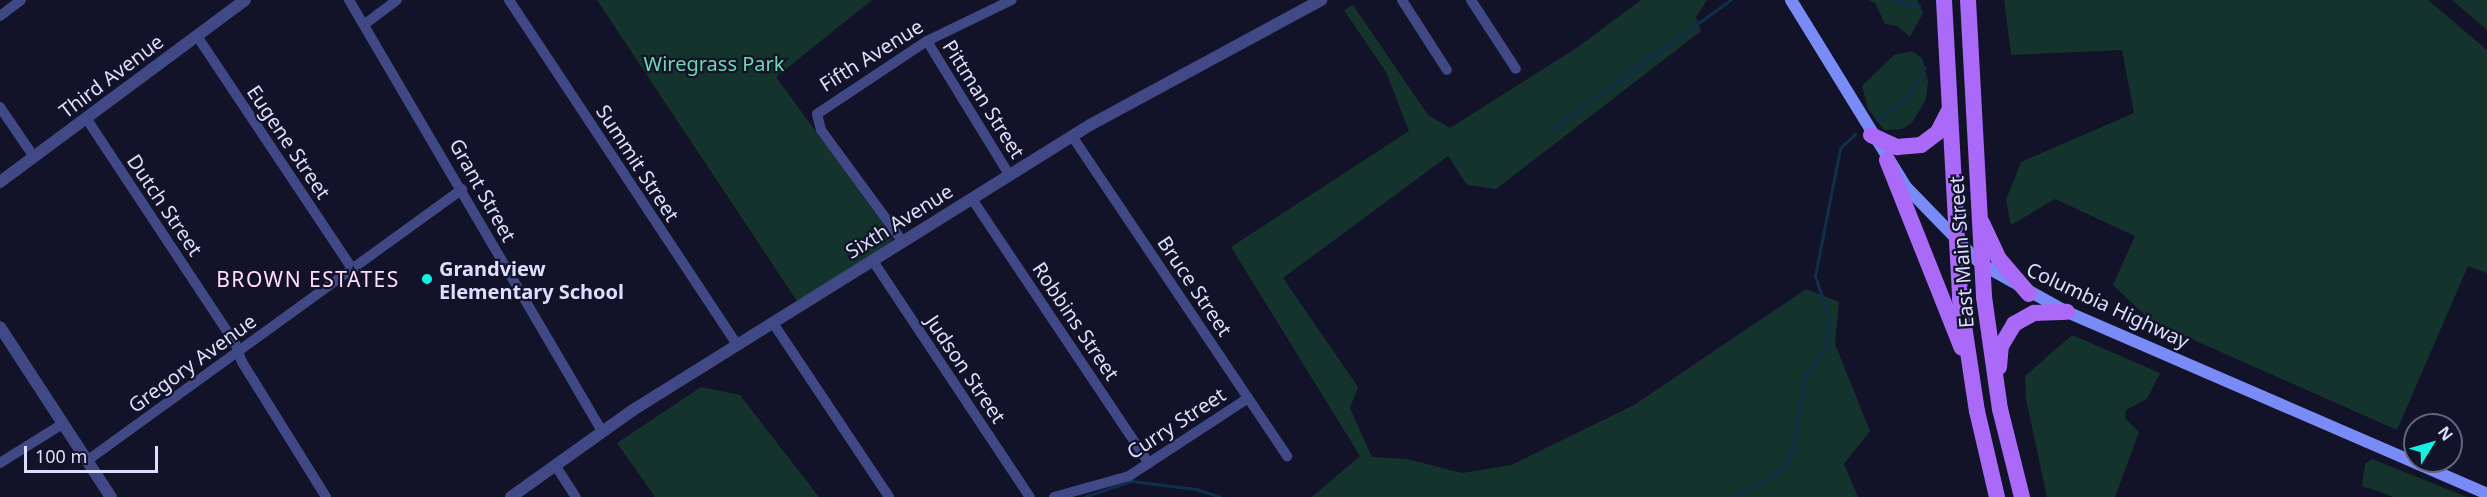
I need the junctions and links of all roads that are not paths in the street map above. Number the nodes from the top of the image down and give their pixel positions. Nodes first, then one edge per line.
1 (21, 0) edge
2 (245, 0) edge
3 (349, 0) edge
4 (397, 0) edge
5 (509, 0) edge
6 (1012, 0) edge
7 (1321, 0) edge
8 (1402, 0) edge
9 (1471, 0) edge
10 (1791, 0) edge
11 (1944, 0) edge
12 (1968, 0) edge
13 (0, 16) edge
14 (365, 24) junction
15 (197, 36) junction
16 (927, 41) junction
17 (1516, 69) dead end
18 (1447, 70) dead end
19 (0, 107) edge
20 (1950, 108) junction
21 (86, 118) junction
22 (1871, 135) junction
23 (1072, 136) junction
24 (34, 158) junction
25 (1887, 160) junction
26 (1010, 176) junction
27 (0, 182) edge
28 (462, 189) junction
29 (972, 199) junction
30 (1978, 214) junction
31 (1956, 241) junction
32 (903, 242) junction
33 (873, 261) junction
34 (1982, 264) junction
35 (352, 268) junction
36 (2029, 294) junction
37 (2067, 312) junction
38 (772, 323) junction
39 (0, 327) edge
40 (737, 345) junction
41 (238, 352) junction
42 (1968, 363) junction
43 (1997, 389) junction
44 (1248, 398) junction
45 (64, 423) junction
46 (602, 431) junction
47 (1287, 456) dead end
48 (88, 460) junction
49 (0, 463) edge
50 (1149, 463) junction
51 (555, 465) junction
52 (2487, 494) edge
53 (111, 497) edge
54 (326, 497) edge
55 (511, 497) edge
56 (576, 497) edge
57 (889, 497) edge
58 (1030, 497) edge
59 (1054, 497) edge
60 (1997, 497) edge
61 (2022, 497) edge

1 - 13 street
2 - 15 street, Third Avenue
3 - 14 street, Grant Street
4 - 14 street
5 - 40 street, Summit Street
6 - 16 street, Fifth Avenue
7 - 23 street, Sixth Avenue
8 - 18 street
9 - 17 street
10 - 22 main road, Columbia Highway
11 - 20 main road, East Main Street
12 - 30 main road, East Main Street
14 - 28 street, Grant Street
15 - 21 street, Third Avenue
15 - 35 street, Eugene Street
16 - 26 street, Pittman Street
16 - 32 street, Fifth Avenue
19 - 24 street
20 - 22 main road
20 - 31 main road, East Main Street
21 - 24 street, Third Avenue
21 - 41 street, Dutch Street
22 - 25 main road, Columbia Highway
23 - 26 street, Sixth Avenue
23 - 44 street, Bruce Street
24 - 27 street, Third Avenue
25 - 31 main road, Columbia Highway
25 - 42 main road
26 - 29 street, Sixth Avenue
28 - 35 street, Gregory Avenue
28 - 46 street, Grant Street
29 - 32 street, Sixth Avenue
29 - 50 street, Robbins Street
30 - 34 main road, East Main Street
30 - 36 main road
31 - 34 main road, Columbia Highway
31 - 42 main road, East Main Street
32 - 33 street, Sixth Avenue
33 - 38 street, Sixth Avenue
33 - 58 street, Judson Street
34 - 36 main road, Columbia Highway
34 - 43 main road, East Main Street
35 - 41 street, Gregory Avenue
36 - 37 main road, Columbia Highway
37 - 43 main road
37 - 52 main road, Columbia Highway
38 - 40 street, Sixth Avenue
38 - 57 street
39 - 45 street
40 - 46 street, Sixth Avenue
41 - 48 street, Gregory Avenue
41 - 54 street, Dutch Street
42 - 60 main road, East Main Street
43 - 61 main road, East Main Street
44 - 47 street, Bruce Street
44 - 50 street, Curry Street
45 - 48 street
45 - 49 street
46 - 51 street, Sixth Avenue
48 - 53 street
50 - 59 street, Curry Street
51 - 55 street, Sixth Avenue
51 - 56 street

